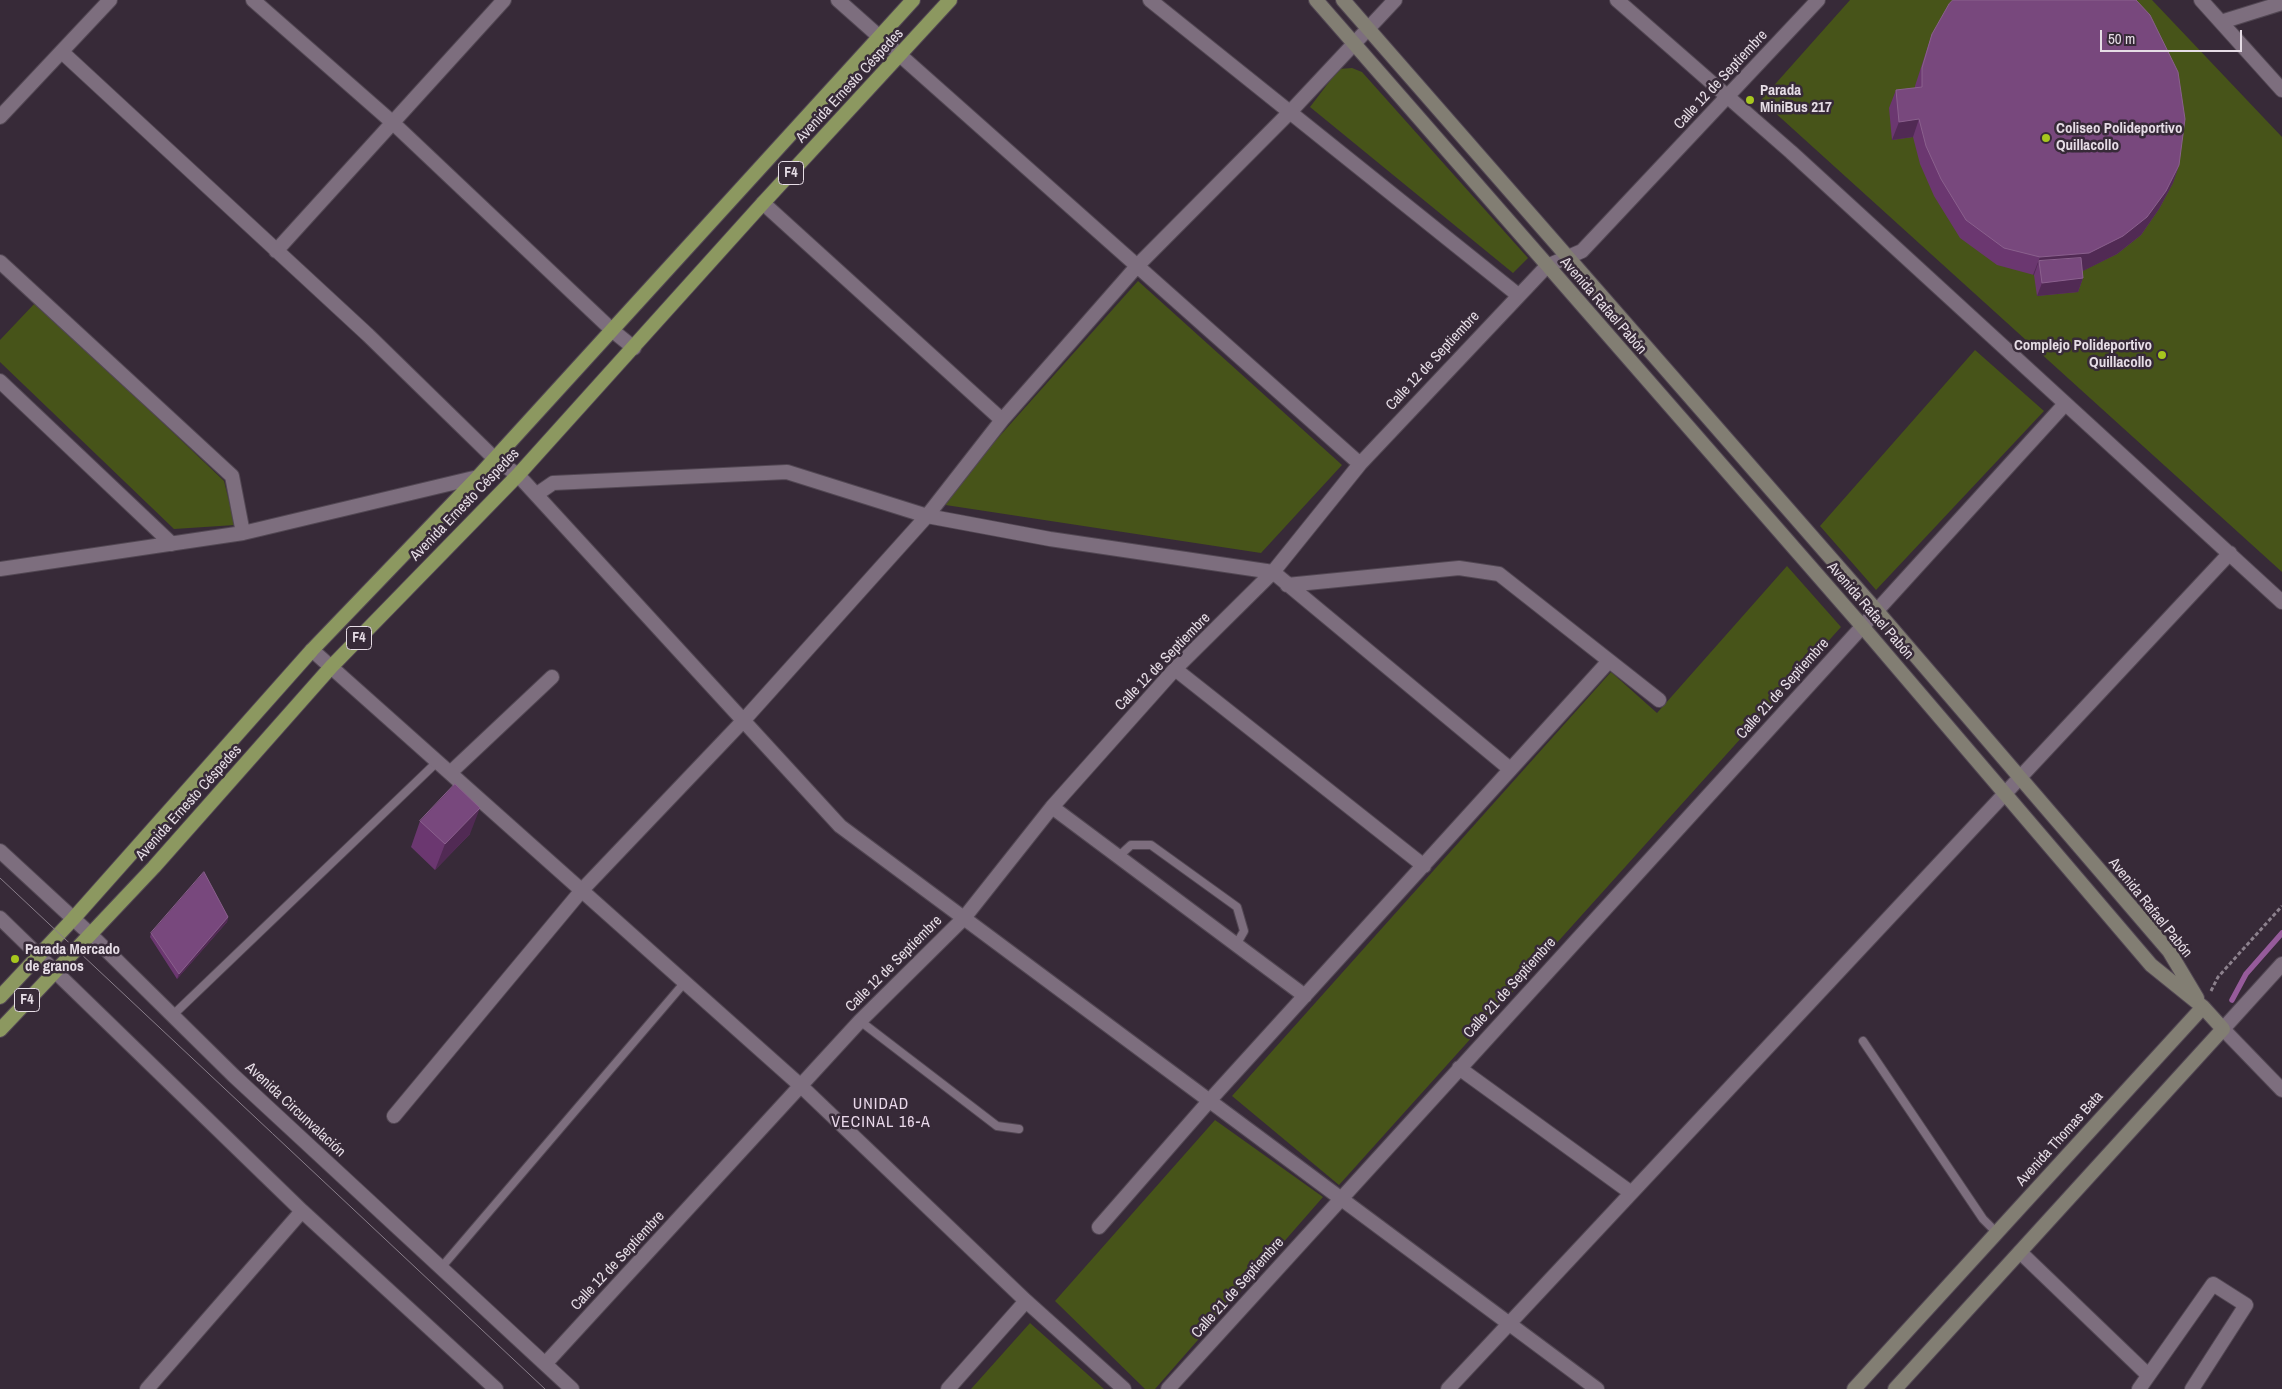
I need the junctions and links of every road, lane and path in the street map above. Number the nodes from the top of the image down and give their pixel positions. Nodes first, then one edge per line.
1 (110, 0) edge
2 (253, 0) edge
3 (504, 0) edge
4 (838, 0) edge
5 (913, 0) edge
6 (950, 0) edge
7 (1150, 0) edge
8 (1316, 0) edge
9 (1343, 0) edge
10 (1395, 0) edge
11 (1617, 0) edge
12 (1818, 0) edge
13 (2202, 0) edge
14 (2282, 3) edge
15 (2221, 22) junction
16 (1368, 28) junction
17 (879, 37) junction
18 (1353, 44) junction
19 (62, 52) junction
20 (901, 56) junction
21 (2282, 90) edge
22 (1727, 98) junction
23 (1291, 111) junction
24 (0, 117) edge
25 (392, 122) junction
26 (763, 203) junction
27 (276, 251) junction
28 (1567, 258) junction
29 (0, 262) edge
30 (1138, 265) junction
31 (1547, 266) junction
32 (1518, 295) junction
33 (613, 331) junction
34 (634, 348) junction
35 (0, 381) edge
36 (2065, 404) junction
37 (1002, 420) junction
38 (495, 459) junction
39 (1360, 464) junction
40 (518, 475) junction
41 (478, 477) junction
42 (536, 494) junction
43 (927, 516) junction
44 (243, 533) junction
45 (172, 544) junction
46 (2230, 553) junction
47 (0, 569) edge
48 (1273, 572) junction
49 (1286, 585) junction
50 (2282, 602) edge
51 (1877, 611) junction
52 (1862, 626) junction
53 (312, 650) junction
54 (1609, 661) junction
55 (331, 667) junction
56 (1175, 669) junction
57 (552, 677) dead end
58 (1660, 700) dead end
59 (743, 721) junction
60 (437, 762) junction
61 (1510, 769) junction
62 (450, 773) junction
63 (2019, 778) junction
64 (2004, 793) junction
65 (1052, 807) junction
66 (0, 851) edge
67 (1118, 857) junction
68 (1424, 866) junction
69 (582, 890) junction
70 (2282, 906) edge
71 (0, 918) edge
72 (964, 918) junction
73 (73, 919) junction
74 (90, 934) junction
75 (1236, 944) junction
76 (39, 955) junction
77 (2282, 964) edge
78 (55, 970) junction
79 (685, 982) junction
80 (1305, 996) junction
81 (0, 997) edge
82 (2203, 1007) junction
83 (173, 1015) junction
84 (860, 1020) junction
85 (2224, 1029) junction
86 (0, 1030) edge
87 (1863, 1041) dead end
88 (1459, 1068) junction
89 (801, 1086) junction
90 (2282, 1090) edge
91 (1210, 1100) junction
92 (394, 1116) dead end
93 (1019, 1129) dead end
94 (1630, 1192) junction
95 (1341, 1198) junction
96 (302, 1211) junction
97 (1099, 1227) dead end
98 (1997, 1233) junction
99 (2020, 1252) junction
100 (440, 1268) junction
101 (1026, 1301) junction
102 (1508, 1323) junction
103 (545, 1364) junction
104 (2148, 1375) junction
105 (148, 1389) edge
106 (496, 1389) edge
107 (572, 1389) edge
108 (948, 1389) edge
109 (1124, 1389) edge
110 (1168, 1389) edge
111 (1448, 1389) edge
112 (1597, 1389) edge
113 (1854, 1389) edge
114 (1895, 1389) edge
115 (2139, 1389) edge
116 (2192, 1389) edge

1 - 19 street
2 - 25 street
3 - 25 street
4 - 17 street
5 - 17 highway, Avenida Ernesto Céspedes / F4
6 - 20 highway, Avenida Ernesto Céspedes / F4
7 - 23 street
8 - 18 main road, Avenida Rafael Pabón
9 - 16 main road, Avenida Rafael Pabón
10 - 16 street
11 - 22 street
12 - 22 street, Calle 12 de Septiembre
13 - 15 street
14 - 15 street
15 - 21 street
16 - 18 street
16 - 28 main road, Avenida Rafael Pabón
17 - 20 street
17 - 33 highway, Avenida Ernesto Céspedes / F4
18 - 23 street
18 - 31 main road, Avenida Rafael Pabón
19 - 24 street
19 - 27 street
20 - 26 highway, Avenida Ernesto Céspedes / F4
20 - 30 street
22 - 28 street, Calle 12 de Septiembre
22 - 36 street
23 - 30 street
23 - 32 street
25 - 27 street
25 - 33 street
26 - 34 highway, Avenida Ernesto Céspedes / F4
26 - 37 street
27 - 38 street
28 - 31 street, Calle 12 de Septiembre
28 - 51 main road, Avenida Rafael Pabón
29 - 44 street
30 - 37 street
30 - 39 street
31 - 32 street, Calle 12 de Septiembre
31 - 52 main road, Avenida Rafael Pabón
32 - 39 street, Calle 12 de Septiembre
33 - 34 street
33 - 38 highway, Avenida Ernesto Céspedes / F4
34 - 40 highway, Avenida Ernesto Céspedes / F4
35 - 45 street
36 - 46 street
36 - 51 street, Calle 21 de Septiembre
37 - 43 street
38 - 40 street
38 - 41 highway, Avenida Ernesto Céspedes / F4
39 - 48 street, Calle 12 de Septiembre
40 - 42 street
40 - 55 highway, Avenida Ernesto Céspedes / F4
41 - 44 street
41 - 53 highway, Avenida Ernesto Céspedes / F4
42 - 43 street
42 - 59 street
43 - 48 street
43 - 59 street
44 - 45 street
45 - 47 street
46 - 50 street
46 - 63 street
48 - 49 street
48 - 56 street, Calle 12 de Septiembre
49 - 54 street
49 - 61 street
51 - 52 street, Calle 21 de Septiembre
51 - 63 main road, Avenida Rafael Pabón
52 - 64 main road, Avenida Rafael Pabón
52 - 88 street, Calle 21 de Septiembre
53 - 55 street
53 - 73 highway, Avenida Ernesto Céspedes / F4
54 - 58 street
54 - 61 street
55 - 60 street
55 - 74 highway, Avenida Ernesto Céspedes / F4
56 - 65 street, Calle 12 de Septiembre
56 - 68 street
57 - 62 street
59 - 69 street
59 - 72 street
60 - 62 street
60 - 83 lane
61 - 68 street
62 - 69 street
63 - 64 street
63 - 82 main road, Avenida Rafael Pabón
64 - 82 main road, Avenida Rafael Pabón
64 - 94 street
65 - 67 street
65 - 72 street, Calle 12 de Septiembre
66 - 73 street, Avenida Circunvalación
67 - 75 street
67 - 75 lane
68 - 80 street
69 - 79 street
69 - 92 street
70 - 82 path
71 - 76 street
72 - 84 street, Calle 12 de Septiembre
72 - 91 street
73 - 74 street, Avenida Circunvalación
73 - 76 highway, Avenida Ernesto Céspedes / F4
74 - 78 highway, Avenida Ernesto Céspedes / F4
74 - 83 street, Avenida Circunvalación
75 - 80 street
76 - 78 street
76 - 81 highway, Avenida Ernesto Céspedes / F4
77 - 85 street
78 - 86 highway, Avenida Ernesto Céspedes / F4
78 - 96 street
79 - 89 street
79 - 100 lane
80 - 91 street
82 - 85 main road
82 - 98 main road, Avenida Thomas Bata
83 - 100 street, Avenida Circunvalación
84 - 89 street, Calle 12 de Septiembre
84 - 93 lane
85 - 90 street
85 - 99 main road
87 - 98 lane
88 - 94 street
88 - 95 street, Calle 21 de Septiembre
89 - 101 street
89 - 103 street, Calle 12 de Septiembre
91 - 95 street
91 - 97 street
94 - 102 street
95 - 102 street
95 - 110 street, Calle 21 de Septiembre
96 - 105 street
96 - 106 street
98 - 113 main road, Avenida Thomas Bata
99 - 104 street
99 - 114 main road
100 - 103 street, Avenida Circunvalación
101 - 108 street
101 - 109 street
102 - 111 street
102 - 112 street
103 - 107 street, Avenida Circunvalación
104 - 115 street
104 - 116 street

